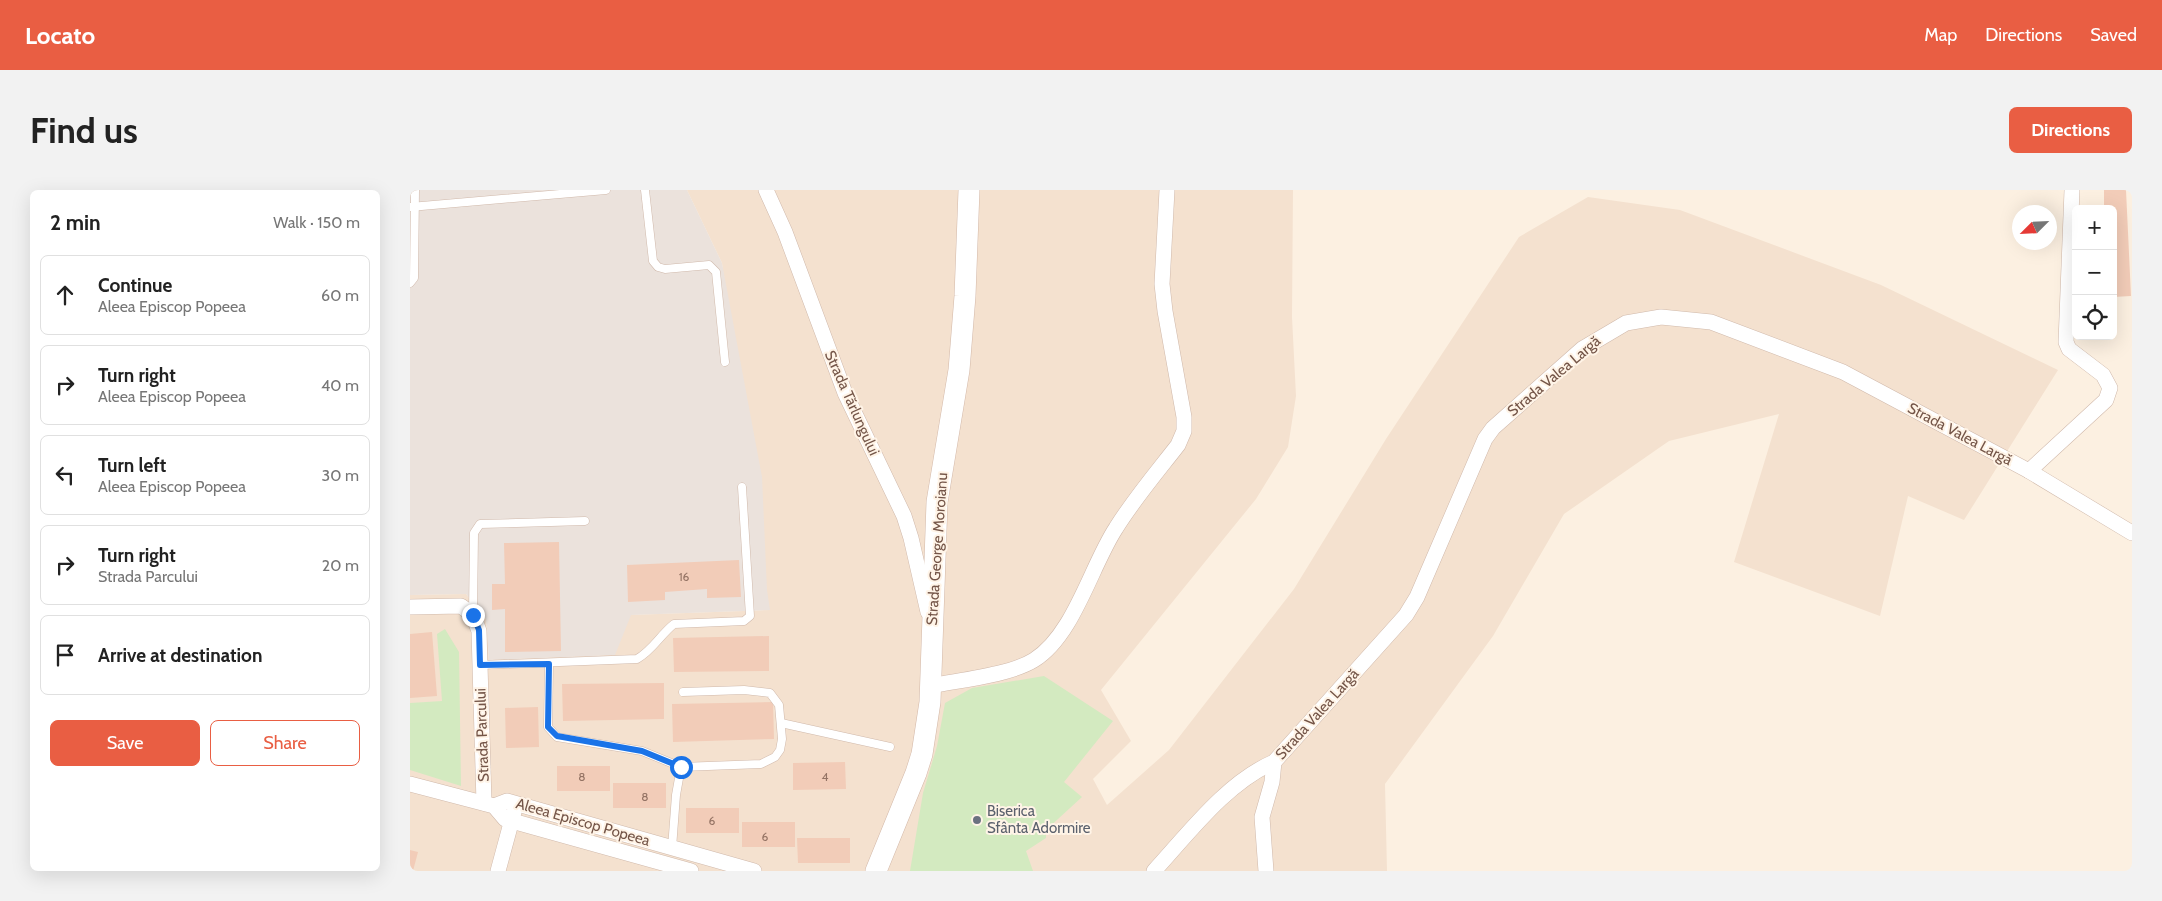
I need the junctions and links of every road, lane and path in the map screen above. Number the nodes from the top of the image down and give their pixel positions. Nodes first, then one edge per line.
1 (415, 190) edge
2 (606, 190) edge
3 (645, 190) edge
4 (766, 190) edge
5 (969, 190) edge
6 (1167, 190) edge
7 (2072, 190) edge
8 (413, 207) edge
9 (410, 284) edge
10 (725, 362) dead end
11 (2029, 471) junction
12 (742, 487) dead end
13 (585, 521) dead end
14 (2132, 533) edge
15 (410, 607) edge
16 (473, 615) junction
17 (932, 618) junction
18 (549, 664) junction
19 (480, 665) junction
20 (931, 686) junction
21 (683, 692) dead end
22 (782, 723) junction
23 (890, 748) dead end
24 (1274, 762) junction
25 (681, 767) junction
26 (410, 784) edge
27 (516, 804) junction
28 (489, 805) junction
29 (512, 821) junction
30 (672, 848) junction
31 (498, 871) edge
32 (691, 871) edge
33 (754, 871) edge
34 (876, 871) edge
35 (1154, 871) edge
36 (1266, 871) edge

1 - 8 lane
2 - 8 lane
3 - 10 lane
4 - 17 street, Strada Tărlungului
5 - 17 main road, Strada George Moroianu
6 - 20 street
7 - 11 street
8 - 9 lane
11 - 14 street, Strada Valea Largă
11 - 24 street, Strada Valea Largă
12 - 18 lane
13 - 16 lane
15 - 16 street
16 - 19 street, Strada Parcului
17 - 20 main road, Strada George Moroianu
18 - 19 lane
18 - 25 lane
19 - 28 street, Strada Parcului
20 - 34 main road, Strada George Moroianu
21 - 22 lane
22 - 23 lane
22 - 25 lane
24 - 35 street, Strada Valea Largă
24 - 36 street
25 - 30 lane, Aleea Episcop Popeea
26 - 28 street, Aleea Episcop Popeea
27 - 28 street, Aleea Episcop Popeea
27 - 29 street
27 - 30 street, Aleea Episcop Popeea
28 - 29 street, Aleea Episcop Popeea
29 - 31 street
29 - 32 street, Aleea Episcop Popeea
30 - 33 street, Aleea Episcop Popeea

